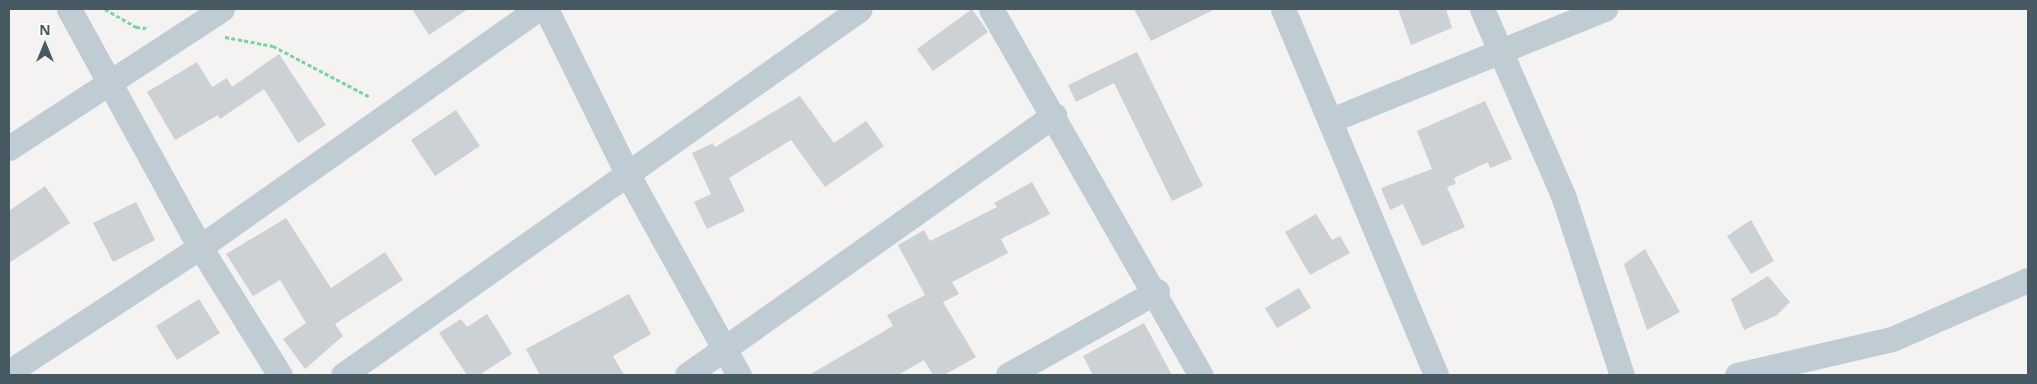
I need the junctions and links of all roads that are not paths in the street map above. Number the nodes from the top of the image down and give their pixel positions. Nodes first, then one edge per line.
1 (68, 9) edge
2 (222, 9) edge
3 (538, 9) edge
4 (546, 9) edge
5 (860, 9) edge
6 (991, 9) edge
7 (1283, 9) edge
8 (1482, 9) edge
9 (1606, 9) edge
10 (1499, 52) junction
11 (108, 81) junction
12 (1054, 115) junction
13 (1331, 120) junction
14 (9, 148) edge
15 (628, 175) junction
16 (200, 247) junction
17 (2028, 280) edge
18 (1157, 291) junction
19 (726, 348) junction
20 (9, 372) edge
21 (280, 375) edge
22 (344, 375) edge
23 (687, 375) edge
24 (738, 375) edge
25 (1008, 375) edge
26 (1201, 375) edge
27 (1436, 375) edge
28 (1622, 375) edge
29 (1737, 375) edge

1 - 11 street
2 - 11 street
3 - 16 street
4 - 15 street
5 - 15 street
6 - 12 street
7 - 13 street
8 - 10 street
9 - 10 street
10 - 13 street
10 - 28 street
11 - 14 street
11 - 16 street
12 - 18 street
12 - 19 street
13 - 27 street
15 - 19 street
15 - 22 street
16 - 20 street
16 - 21 street
17 - 29 street
18 - 25 street
18 - 26 street
19 - 23 street
19 - 24 street

